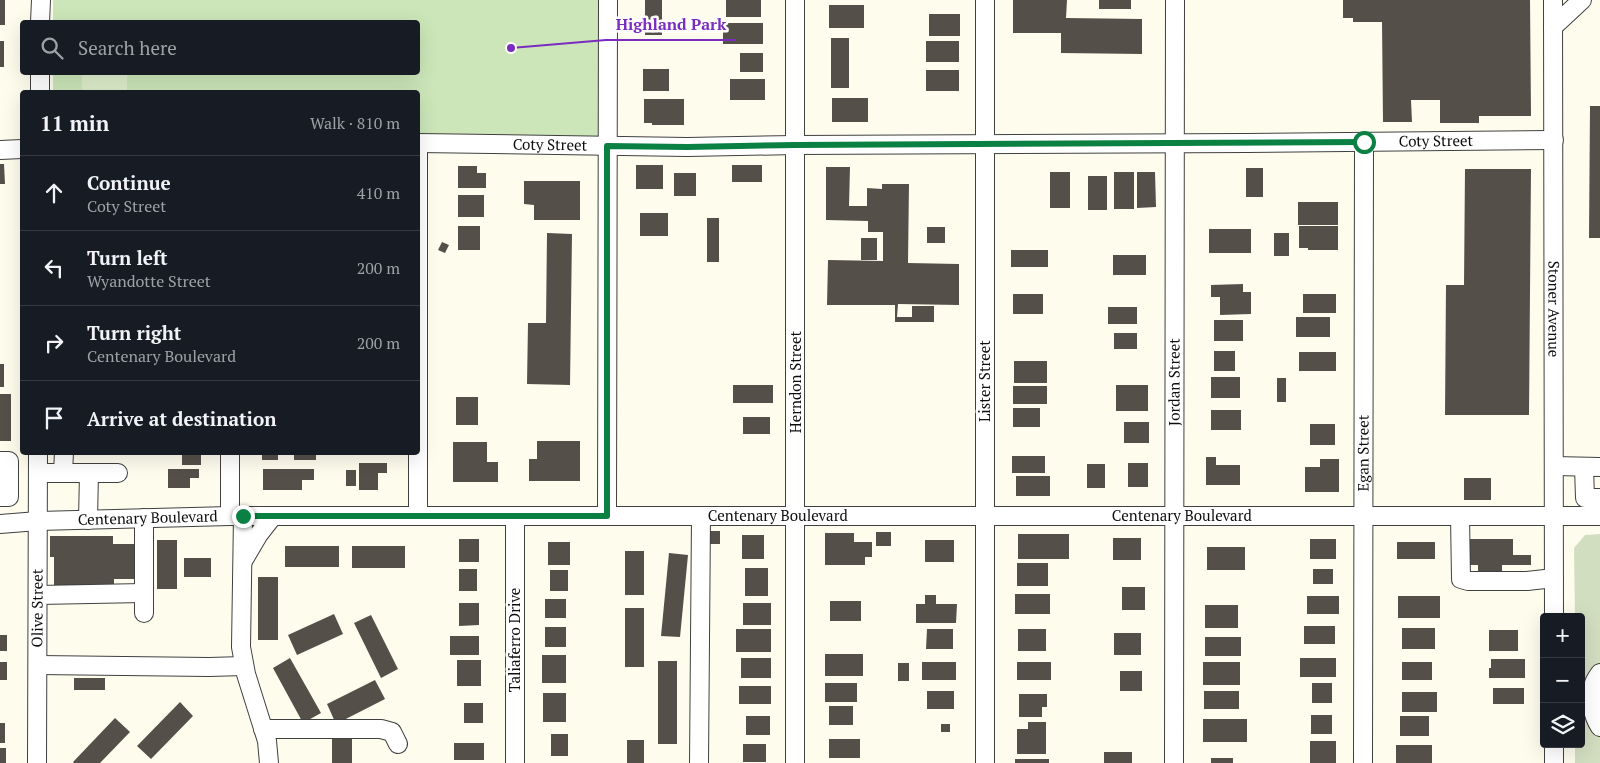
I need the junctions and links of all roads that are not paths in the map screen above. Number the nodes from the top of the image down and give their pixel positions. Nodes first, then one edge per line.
1 (41, 0) edge
2 (608, 0) edge
3 (795, 0) edge
4 (985, 0) edge
5 (1174, 0) edge
6 (1553, 0) edge
7 (1582, 0) edge
8 (40, 20) edge
9 (1553, 27) junction
10 (40, 75) edge
11 (40, 90) edge
12 (1554, 140) junction
13 (1364, 142) junction
14 (420, 143) edge
15 (1174, 143) junction
16 (985, 144) junction
17 (796, 145) junction
18 (607, 146) junction
19 (0, 150) edge
20 (20, 150) edge
21 (38, 455) edge
22 (64, 455) edge
23 (230, 455) edge
24 (418, 455) edge
25 (0, 461) edge
26 (1554, 466) junction
27 (1592, 467) edge
28 (38, 473) junction
29 (63, 473) junction
30 (89, 473) junction
31 (118, 473) dead end
32 (0, 497) edge
33 (1600, 498) edge
34 (236, 516) junction
35 (273, 516) junction
36 (418, 516) junction
37 (515, 516) junction
38 (607, 516) junction
39 (701, 516) junction
40 (796, 516) junction
41 (985, 516) junction
42 (1460, 516) junction
43 (1554, 516) junction
44 (1600, 516) edge
45 (1174, 517) junction
46 (1363, 517) junction
47 (144, 518) junction
48 (88, 520) junction
49 (38, 521) junction
50 (0, 524) edge
51 (242, 562) junction
52 (1554, 578) junction
53 (144, 593) junction
54 (38, 594) junction
55 (144, 613) dead end
56 (1554, 613) edge
57 (38, 665) junction
58 (244, 666) junction
59 (1600, 673) edge
60 (1591, 700) edge
61 (1600, 727) edge
62 (263, 729) junction
63 (398, 744) dead end
64 (1554, 748) edge
65 (37, 763) edge
66 (269, 763) edge
67 (515, 763) edge
68 (699, 763) edge
69 (795, 763) edge
70 (985, 763) edge
71 (1174, 763) edge
72 (1363, 763) edge
73 (1554, 763) edge

1 - 8 street
2 - 18 street
3 - 17 street, Herndon Street
4 - 16 street, Lister Street
5 - 15 street, Jordan Street
6 - 9 street, Stoner Avenue
7 - 9 street
9 - 12 street, Stoner Avenue
10 - 11 street
12 - 13 street, Coty Street
12 - 26 street, Stoner Avenue
13 - 15 street, Coty Street
13 - 46 street, Egan Street
14 - 18 street, Coty Street
15 - 16 street, Coty Street
15 - 45 street, Jordan Street
16 - 17 street, Coty Street
16 - 41 street, Lister Street
17 - 18 street, Coty Street
17 - 40 street, Herndon Street
18 - 38 street
19 - 20 street
21 - 28 street, Olive Street
22 - 29 street
23 - 34 street
24 - 36 street
25 - 32 street
26 - 27 street
26 - 43 street, Stoner Avenue
27 - 33 street
28 - 29 street
28 - 49 street, Olive Street
29 - 30 street
30 - 31 street
30 - 48 street
34 - 35 street, Centenary Boulevard
34 - 47 street, Centenary Boulevard
34 - 51 street
35 - 36 street, Centenary Boulevard
35 - 51 street
36 - 37 street, Centenary Boulevard
37 - 38 street, Centenary Boulevard
37 - 67 street, Taliaferro Drive
38 - 39 street, Centenary Boulevard
39 - 40 street, Centenary Boulevard
39 - 68 street
40 - 41 street, Centenary Boulevard
40 - 69 street, Herndon Street
41 - 45 street, Centenary Boulevard
41 - 70 street, Lister Street
42 - 43 street, Centenary Boulevard
42 - 46 street, Centenary Boulevard
42 - 52 street
43 - 44 street, Centenary Boulevard
43 - 52 street, Stoner Avenue
45 - 46 street, Centenary Boulevard
45 - 71 street, Jordan Street
46 - 72 street, Egan Street
47 - 48 street, Centenary Boulevard
47 - 53 street
48 - 49 street, Centenary Boulevard
49 - 50 street, Centenary Boulevard
49 - 54 street, Olive Street
51 - 58 street
52 - 56 street, Stoner Avenue
53 - 54 street
53 - 55 street
54 - 57 street, Olive Street
57 - 58 street
57 - 65 street, Olive Street
58 - 62 street
59 - 60 street
60 - 61 street
62 - 63 street
62 - 66 street
64 - 73 street

